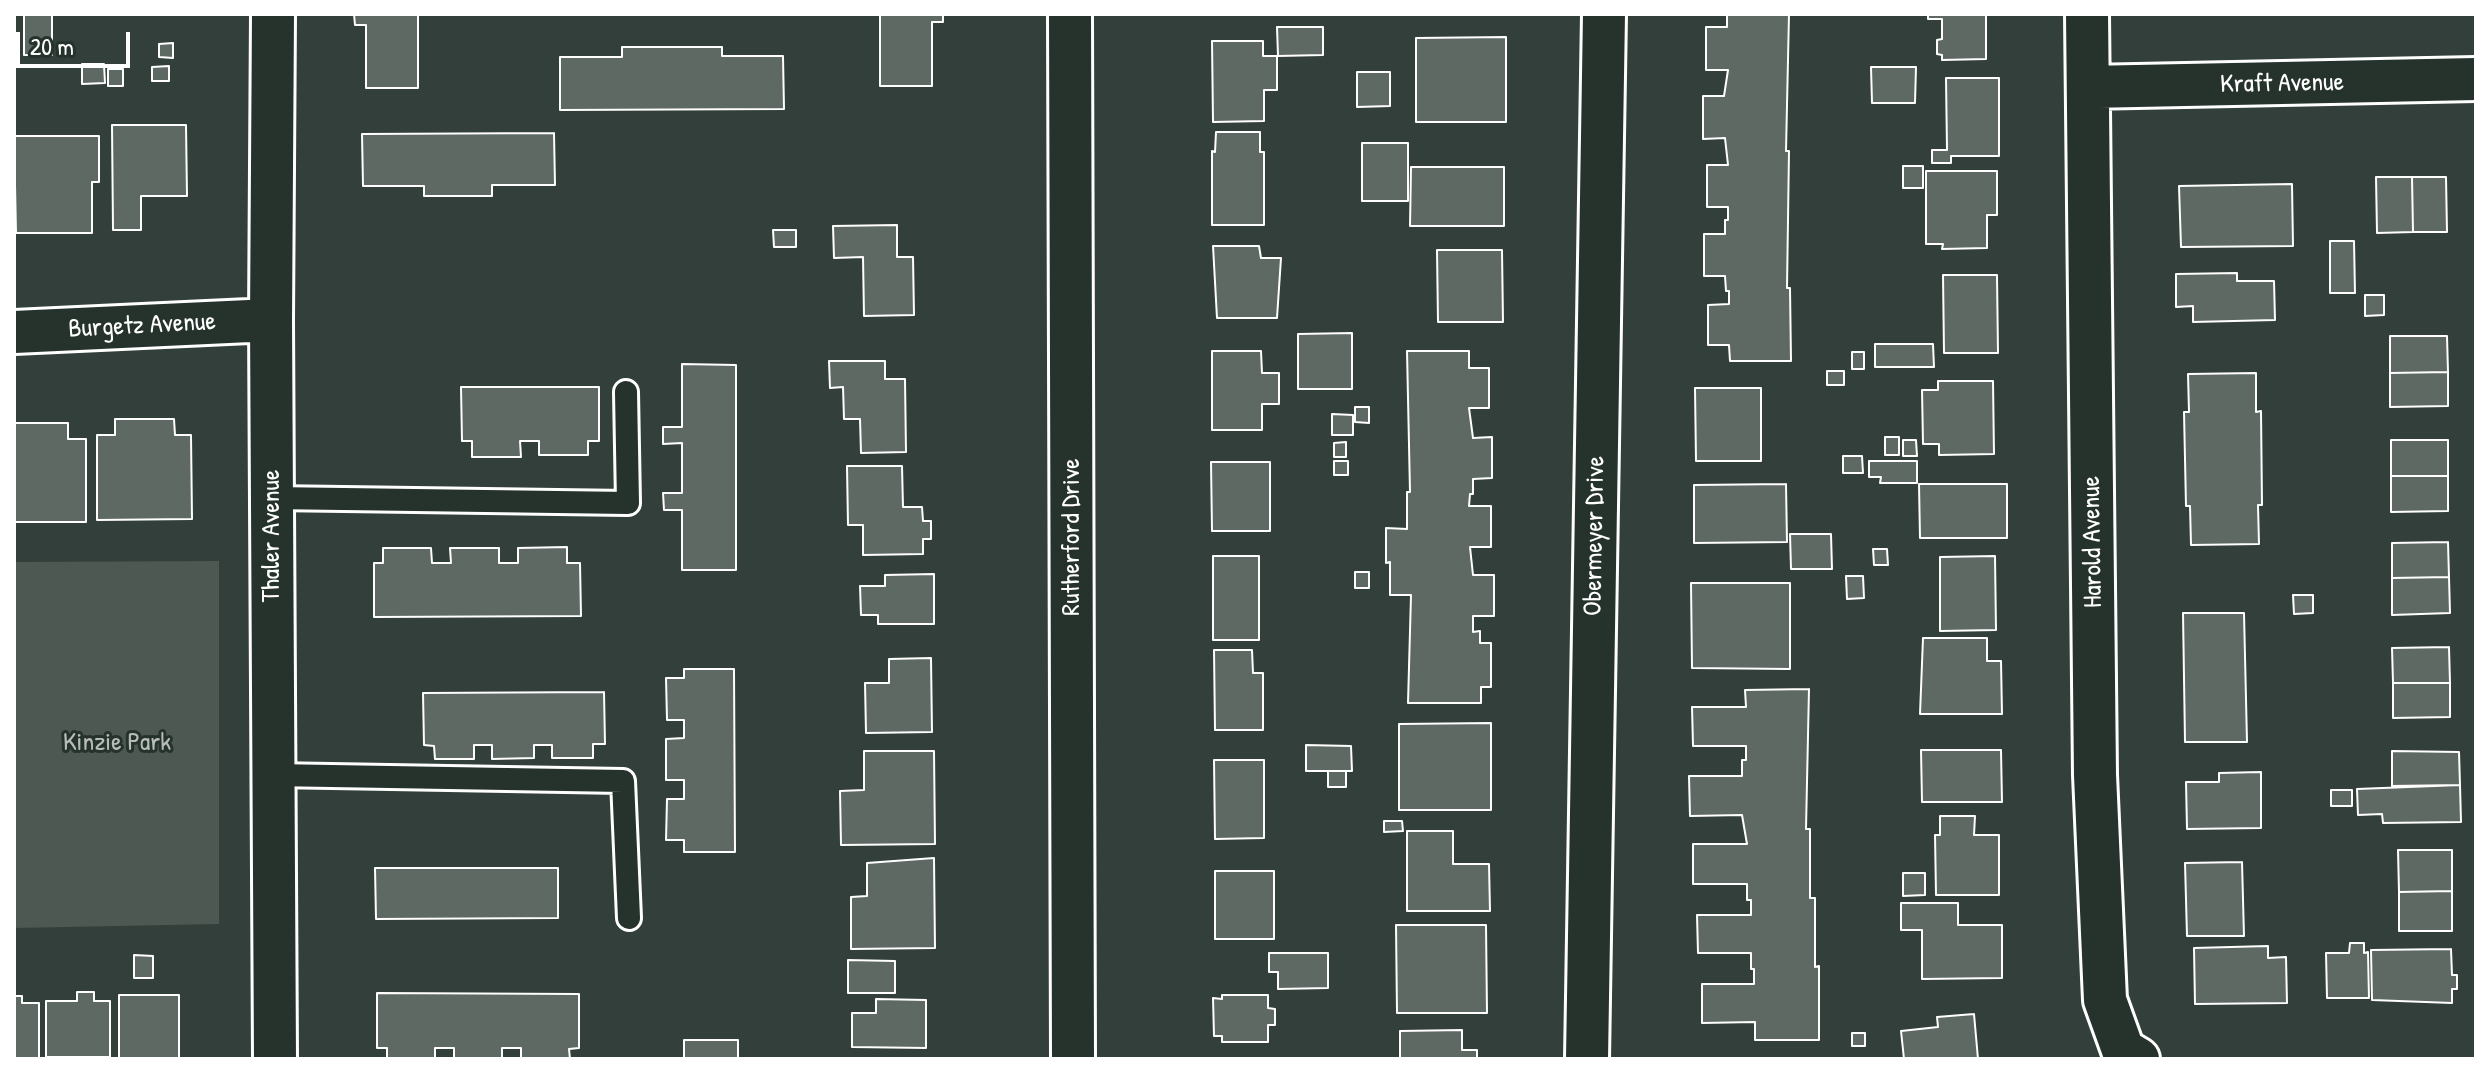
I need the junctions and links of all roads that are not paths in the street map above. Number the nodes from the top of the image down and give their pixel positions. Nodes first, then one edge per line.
1 (273, 14) edge
2 (1070, 14) edge
3 (1604, 14) edge
4 (2087, 14) edge
5 (2476, 79) edge
6 (2088, 87) junction
7 (271, 320) junction
8 (14, 332) edge
9 (626, 392) dead end
10 (272, 498) junction
11 (273, 775) junction
12 (629, 918) dead end
13 (275, 1059) edge
14 (1073, 1059) edge
15 (1587, 1059) edge
16 (2138, 1059) edge

1 - 7 street, Thaler Avenue
2 - 14 street, Rutherford Drive
3 - 15 street, Obermeyer Drive
4 - 6 street, Harold Avenue
5 - 6 street, Kraft Avenue
6 - 16 street, Harold Avenue
7 - 8 street, Burgetz Avenue
7 - 10 street, Thaler Avenue
9 - 10 lane
10 - 11 street, Thaler Avenue
11 - 12 lane
11 - 13 street, Thaler Avenue

